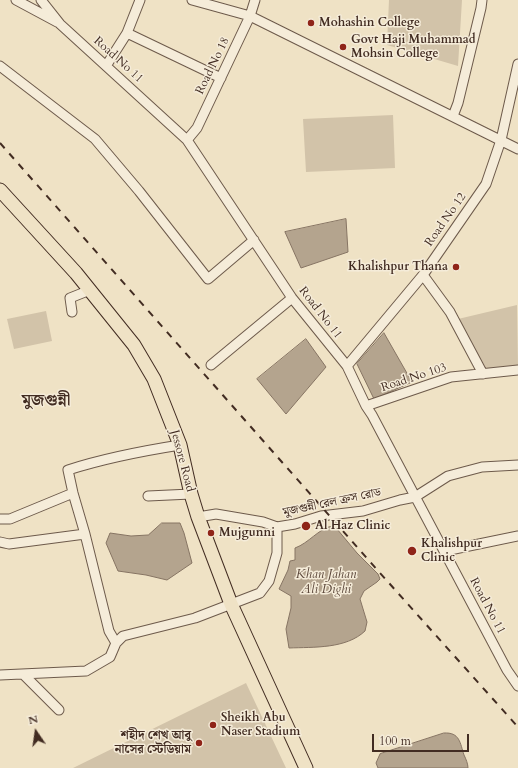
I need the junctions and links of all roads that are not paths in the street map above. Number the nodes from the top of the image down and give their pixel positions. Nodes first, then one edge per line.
1 (16, 0) edge
2 (41, 0) edge
3 (140, 0) edge
4 (192, 0) edge
5 (255, 0) edge
6 (482, 0) edge
7 (250, 16) junction
8 (60, 24) junction
9 (127, 33) junction
10 (518, 64) edge
11 (0, 66) edge
12 (106, 66) junction
13 (220, 78) junction
14 (453, 116) junction
15 (188, 140) junction
16 (501, 140) junction
17 (518, 149) edge
18 (0, 190) edge
19 (254, 240) junction
20 (423, 275) junction
21 (90, 290) junction
22 (292, 298) junction
23 (72, 312) dead end
24 (210, 365) dead end
25 (347, 366) junction
26 (518, 370) edge
27 (483, 374) junction
28 (366, 406) junction
29 (180, 445) junction
30 (518, 466) edge
31 (73, 493) junction
32 (191, 494) junction
33 (148, 496) dead end
34 (415, 497) junction
35 (198, 516) junction
36 (0, 519) edge
37 (277, 527) junction
38 (86, 534) junction
39 (518, 536) edge
40 (0, 542) edge
41 (444, 551) junction
42 (231, 604) junction
43 (116, 643) junction
44 (23, 674) junction
45 (0, 675) edge
46 (518, 686) edge
47 (60, 710) dead end
48 (306, 768) edge

1 - 8 street
2 - 8 street, Road No 11
3 - 9 street
4 - 7 street
5 - 7 street, Road No 18
6 - 14 street
7 - 13 street, Road No 18
7 - 14 street
8 - 12 street, Road No 11
9 - 12 street
9 - 13 street
10 - 16 street, Road No 12
11 - 19 street
12 - 15 street, Road No 11
13 - 15 street, Road No 18
14 - 16 street
15 - 19 street, Road No 11
16 - 17 street
16 - 20 street, Road No 12
18 - 21 highway, Jessore Road
19 - 22 street, Road No 11
20 - 25 street, Road No 12
20 - 27 street
21 - 23 street
21 - 29 highway, Jessore Road
22 - 24 street
22 - 25 street, Road No 11
25 - 28 street, Road No 11
26 - 27 street, Road No 103
27 - 28 street, Road No 103
28 - 34 street, Road No 11
29 - 31 street
29 - 32 highway, Jessore Road
30 - 34 street, মুজগুন্নী রেল ক্রস রোড
31 - 36 street
31 - 38 street
32 - 33 street
32 - 35 highway, Jessore Road
34 - 37 street, মুজগুন্নী রেল ক্রস রোড
34 - 41 street, Road No 11
35 - 37 street, মুজগুন্নী রেল ক্রস রোড
35 - 42 highway, Jessore Road
37 - 42 street, মুজগুন্নী রেল ক্রস রোড
38 - 40 street
38 - 43 street
39 - 41 street
41 - 46 street, Road No 11
42 - 43 street, মুজগুন্নী রেল ক্রস রোড
42 - 48 highway, Jessore Road
43 - 44 street, মুজগুন্নী রেল ক্রস রোড
44 - 45 street, মুজগুন্নী রেল ক্রস রোড
44 - 47 street

